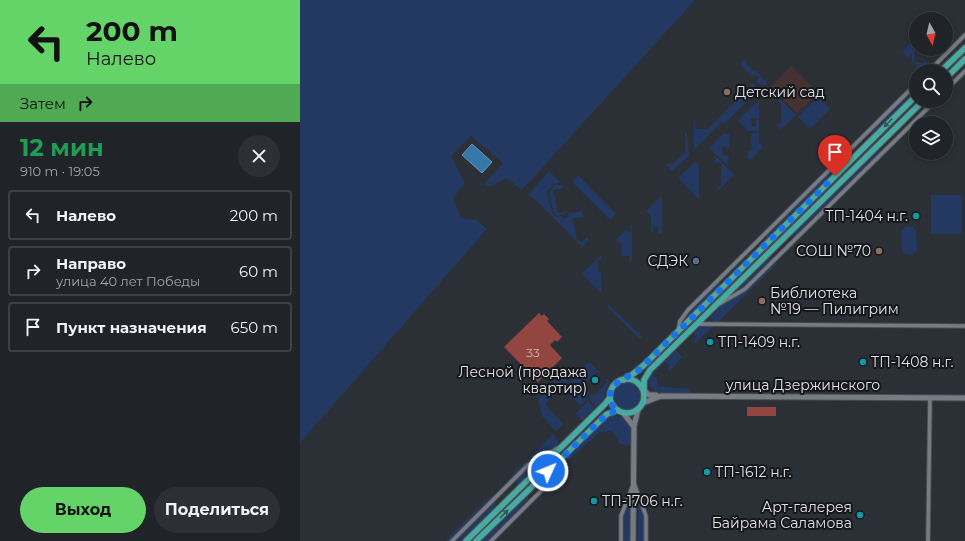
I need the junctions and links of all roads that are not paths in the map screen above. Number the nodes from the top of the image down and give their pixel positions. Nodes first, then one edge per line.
1 (965, 35) edge
2 (965, 48) edge
3 (965, 59) edge
4 (936, 64) edge
5 (948, 64) edge
6 (953, 71) edge
7 (965, 72) edge
8 (953, 83) edge
9 (909, 91) edge
10 (909, 103) edge
11 (916, 108) edge
12 (928, 108) edge
13 (839, 160) junction
14 (845, 166) junction
15 (745, 265) junction
16 (751, 270) junction
17 (713, 308) junction
18 (697, 324) junction
19 (965, 326) edge
20 (678, 331) junction
21 (624, 380) junction
22 (644, 390) junction
23 (661, 396) junction
24 (610, 397) junction
25 (930, 398) junction
26 (965, 398) edge
27 (643, 403) junction
28 (618, 410) junction
29 (638, 410) junction
30 (624, 414) junction
31 (634, 427) junction
32 (561, 447) junction
33 (563, 456) junction
34 (634, 482) junction
35 (478, 528) junction
36 (484, 534) junction
37 (452, 541) edge
38 (466, 541) edge
39 (476, 541) edge
40 (491, 541) edge
41 (621, 541) edge
42 (633, 541) edge
43 (646, 541) edge
44 (928, 541) edge

1 - 4 street
2 - 5 main road
3 - 6 main road
7 - 8 street
9 - 13 street
10 -> 14 main road
11 - 16 main road
12 - 17 street
13 - 14 street
13 - 20 street
14 - 15 main road
15 - 16 main road
15 - 20 main road
16 - 17 main road
17 - 18 main road
18 - 19 street
18 - 22 main road
20 - 21 main road
21 - 22 main road
21 - 24 main road
22 - 23 main road
22 - 27 main road
23 - 25 main road, улица Дзержинского
23 - 27 main road, улица Дзержинского
24 - 28 main road
24 - 32 main road
25 - 26 main road, улица Дзержинского
25 - 44 street
27 - 29 main road
28 - 30 main road
28 - 33 main road
29 - 30 main road
29 - 31 main road
30 - 31 main road
31 - 34 main road
32 - 35 main road
32 - 37 street
36 -> 33 main road
33 - 40 street
34 - 41 street
34 - 42 main road
34 - 43 street
35 - 36 main road
35 - 38 main road
36 - 39 main road

